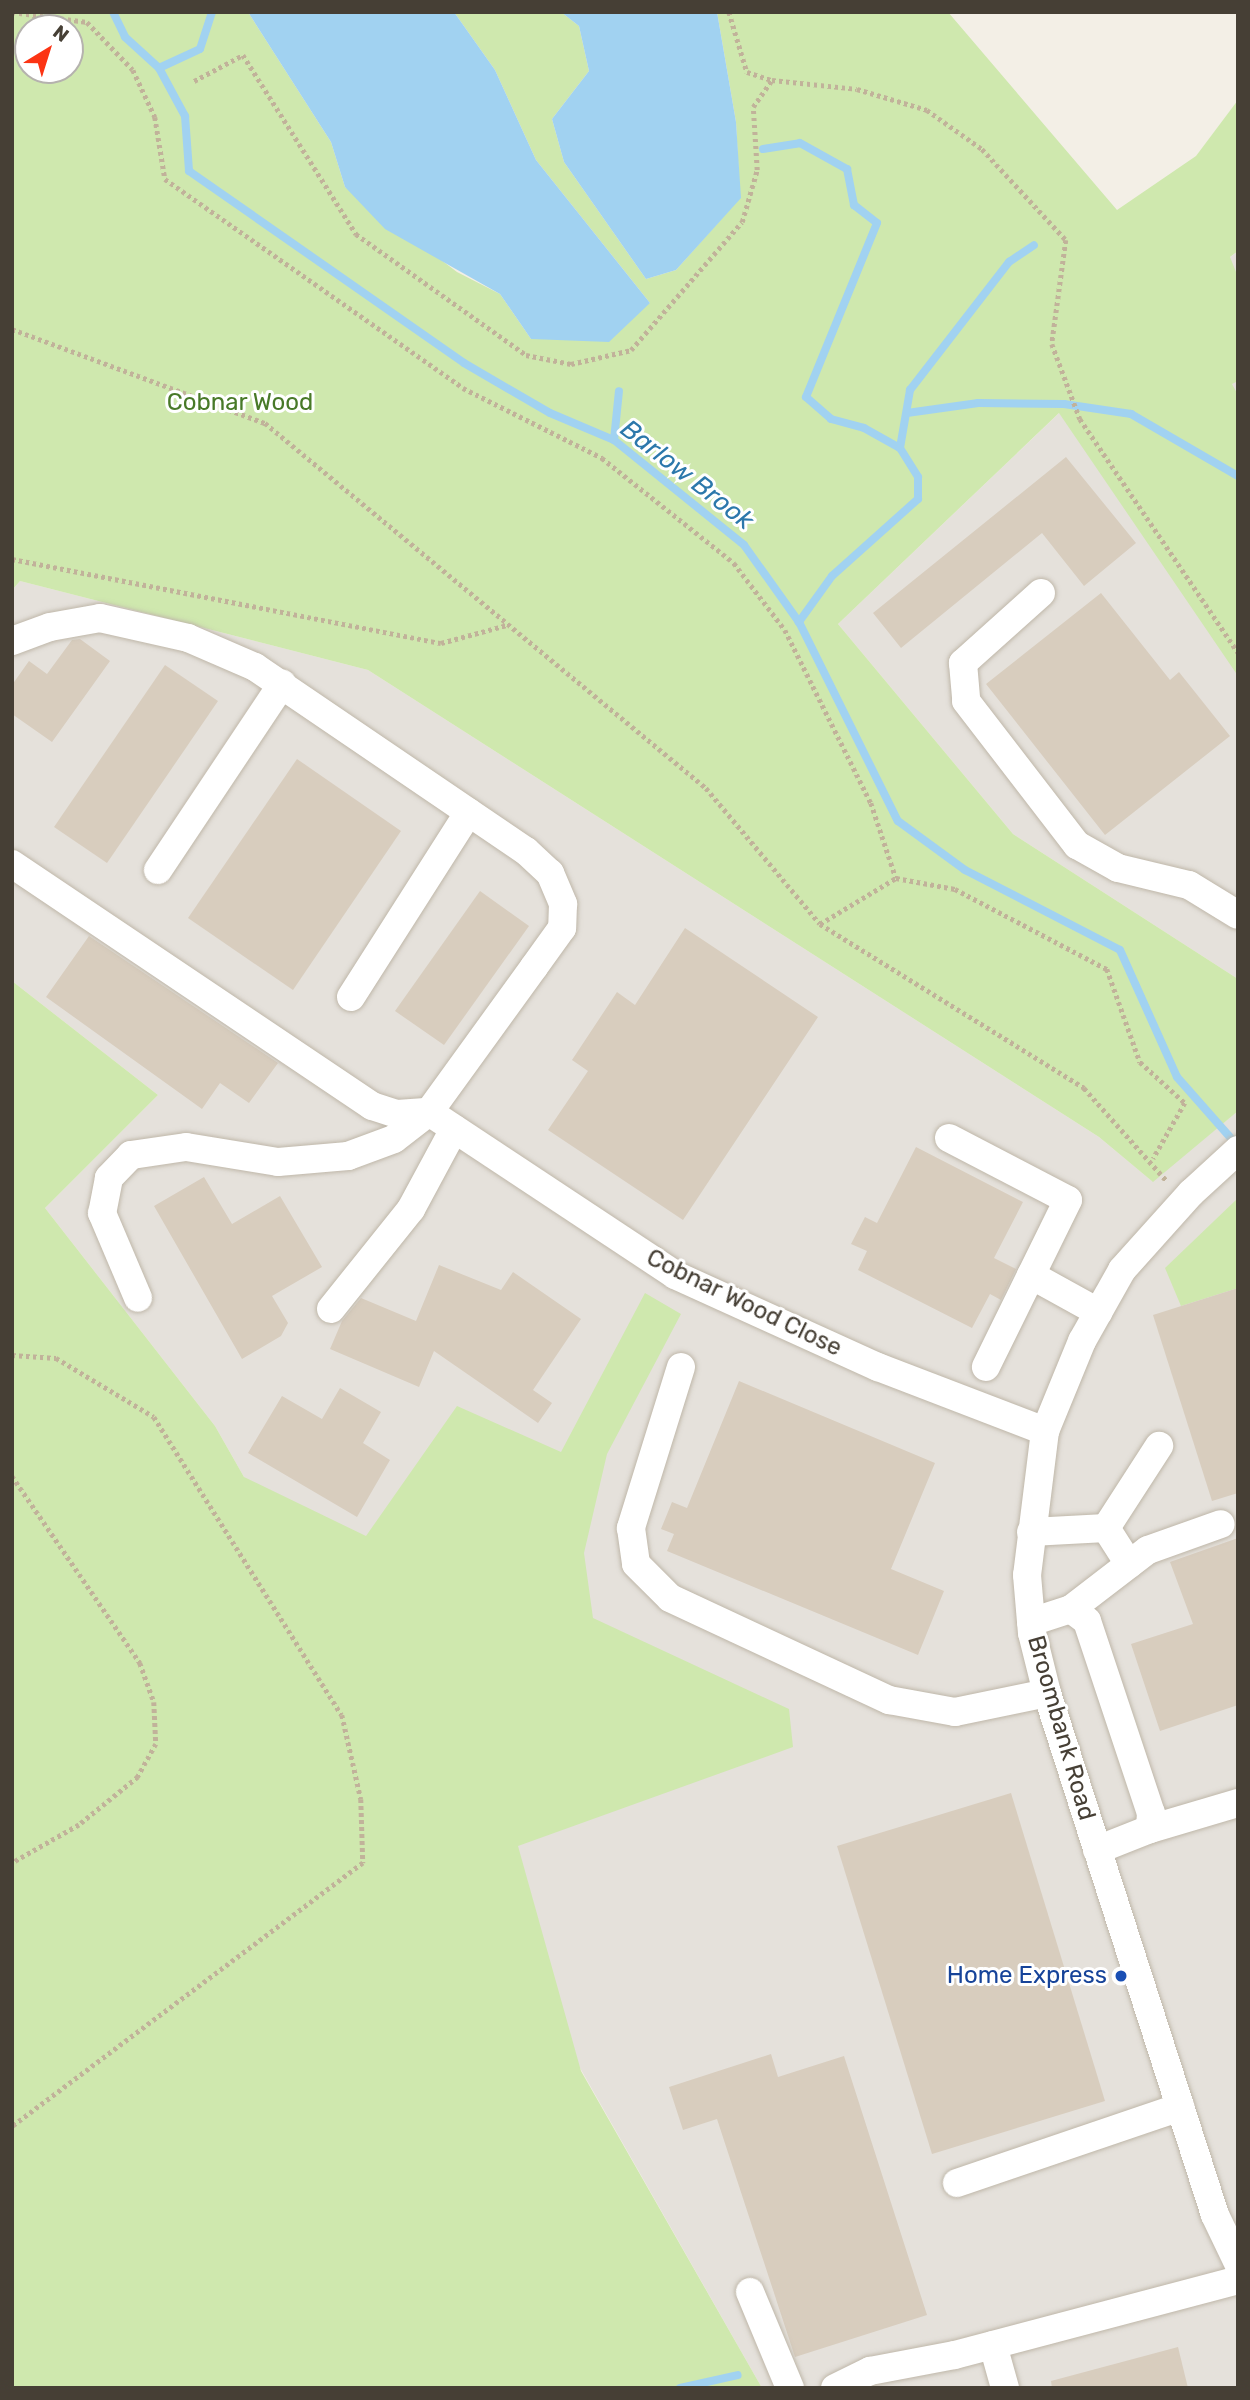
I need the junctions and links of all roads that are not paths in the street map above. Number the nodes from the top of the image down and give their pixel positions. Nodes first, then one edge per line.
1 (1041, 593) dead end
2 (12, 641) edge
3 (282, 684) junction
4 (470, 812) junction
5 (12, 864) edge
6 (158, 870) dead end
7 (1238, 915) edge
8 (351, 997) dead end
9 (429, 1112) junction
10 (454, 1129) junction
11 (949, 1138) dead end
12 (1238, 1150) edge
13 (1031, 1275) junction
14 (138, 1298) dead end
15 (331, 1309) dead end
16 (1098, 1312) junction
17 (681, 1367) dead end
18 (986, 1367) dead end
19 (1045, 1431) junction
20 (1159, 1446) dead end
21 (1222, 1524) dead end
22 (1106, 1528) junction
23 (1031, 1532) junction
24 (1129, 1564) junction
25 (1071, 1609) junction
26 (1031, 1622) junction
27 (1047, 1693) junction
28 (1238, 1803) edge
29 (1150, 1829) junction
30 (1097, 1850) junction
31 (1180, 2107) junction
32 (957, 2183) dead end
33 (1230, 2230) edge
34 (1238, 2263) edge
35 (1238, 2280) edge
36 (750, 2292) dead end
37 (993, 2345) junction
38 (789, 2388) edge
39 (835, 2388) edge
40 (1005, 2388) edge

1 - 7 street
2 - 3 street
3 - 4 street
3 - 6 street
4 - 8 street
4 - 9 street
5 - 9 street
9 - 10 street, Cobnar Wood Close
9 - 14 street
10 - 15 street
10 - 19 street, Cobnar Wood Close
11 - 13 street
12 - 16 street, Broombank Road
13 - 16 street
13 - 18 street
16 - 19 street, Broombank Road
17 - 27 street
19 - 23 street, Broombank Road
20 - 22 street
21 - 24 street
22 - 23 street
22 - 24 street
23 - 26 street, Broombank Road
24 - 25 street
25 - 26 street
25 - 29 street
26 - 27 street, Broombank Road
27 - 30 street, Broombank Road
28 - 29 street
29 - 30 street
30 - 31 street, Broombank Road
31 - 32 street
31 - 33 street, Broombank Road
33 - 34 street, Broombank Road
35 - 37 street
36 - 38 street
37 - 39 street
37 - 40 street

